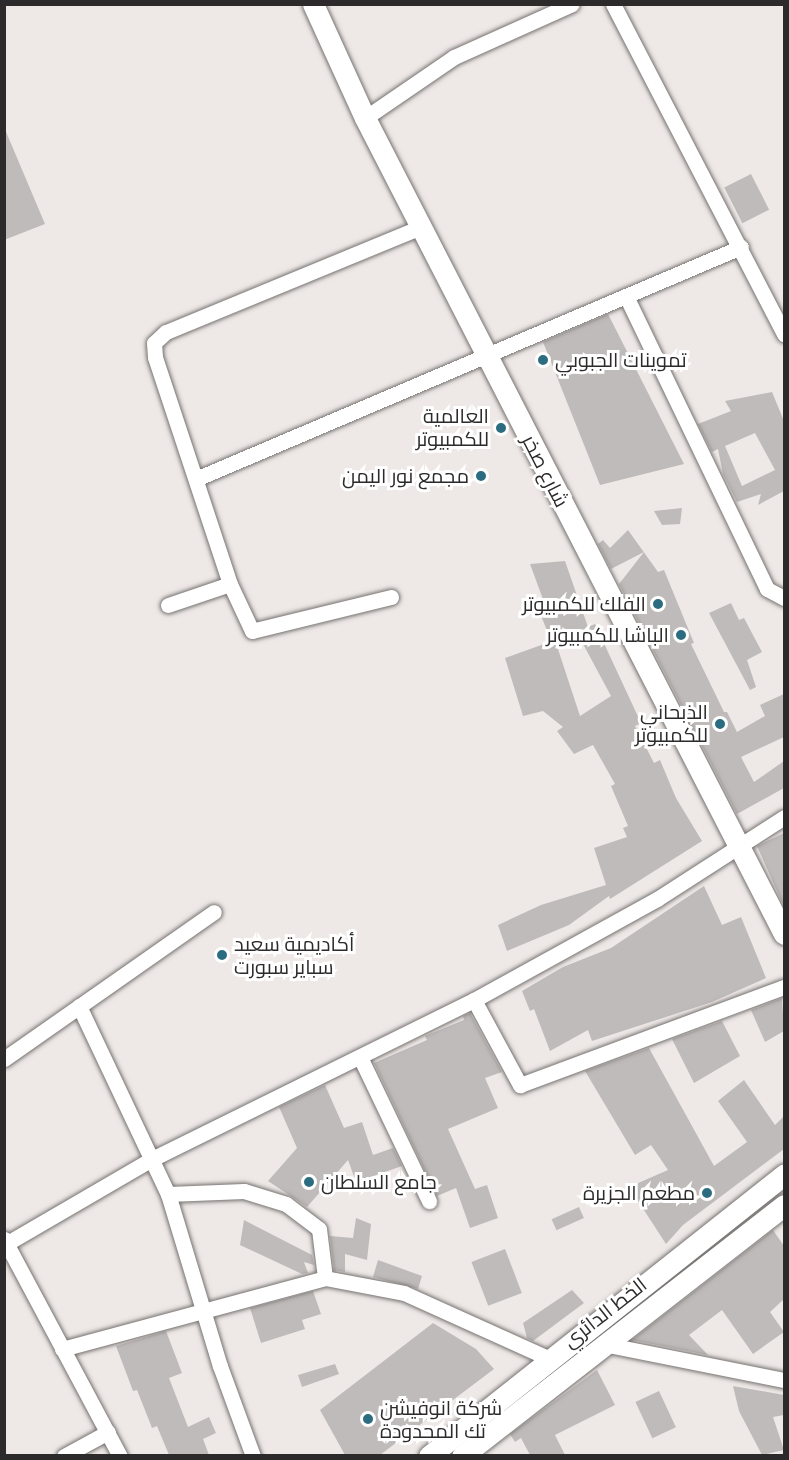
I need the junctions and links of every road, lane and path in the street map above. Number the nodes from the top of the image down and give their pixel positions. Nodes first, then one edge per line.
1 (313, 4) edge
2 (572, 4) edge
3 (613, 4) edge
4 (365, 118) junction
5 (421, 227) junction
6 (741, 247) junction
7 (626, 296) junction
8 (784, 334) edge
9 (486, 355) junction
10 (198, 478) junction
11 (230, 584) junction
12 (391, 597) dead end
13 (784, 598) edge
14 (168, 605) dead end
15 (784, 817) edge
16 (738, 849) junction
17 (214, 912) dead end
18 (784, 934) edge
19 (784, 987) edge
20 (474, 1000) junction
21 (79, 1006) junction
22 (360, 1057) junction
23 (4, 1059) edge
24 (150, 1160) junction
25 (784, 1175) edge
26 (168, 1194) junction
27 (429, 1201) dead end
28 (784, 1205) edge
29 (6, 1242) edge
30 (325, 1278) junction
31 (204, 1312) junction
32 (604, 1344) junction
33 (62, 1349) junction
34 (548, 1358) junction
35 (784, 1380) edge
36 (108, 1432) junction
37 (64, 1455) edge
38 (120, 1455) edge
39 (253, 1455) edge
40 (429, 1455) edge
41 (462, 1455) edge

1 - 4 street, شارع صخر
2 - 4 street
3 - 6 street
4 - 5 street, شارع صخر
5 - 9 street, شارع صخر
5 - 10 street
6 - 7 street
6 - 8 street
7 - 9 street
7 - 13 street
9 - 10 street
9 - 16 street, شارع صخر
10 - 11 street
11 - 12 street
11 - 14 street
15 - 16 street
16 - 18 street, شارع صخر
16 - 20 street
17 - 21 street
19 - 20 street
20 - 22 street
21 - 23 street
21 - 24 street
22 - 24 street
22 - 27 street
24 - 26 street
24 - 29 street
25 - 34 street, الخط الدائري
26 - 30 street
26 - 31 street
28 - 32 street, الخط الدائري
29 - 33 street
30 - 31 street
30 - 34 street
31 - 33 street
31 - 39 street
32 - 35 street
32 - 41 street, الخط الدائري
33 - 36 street
34 - 40 street, الخط الدائري
36 - 37 street
36 - 38 street

